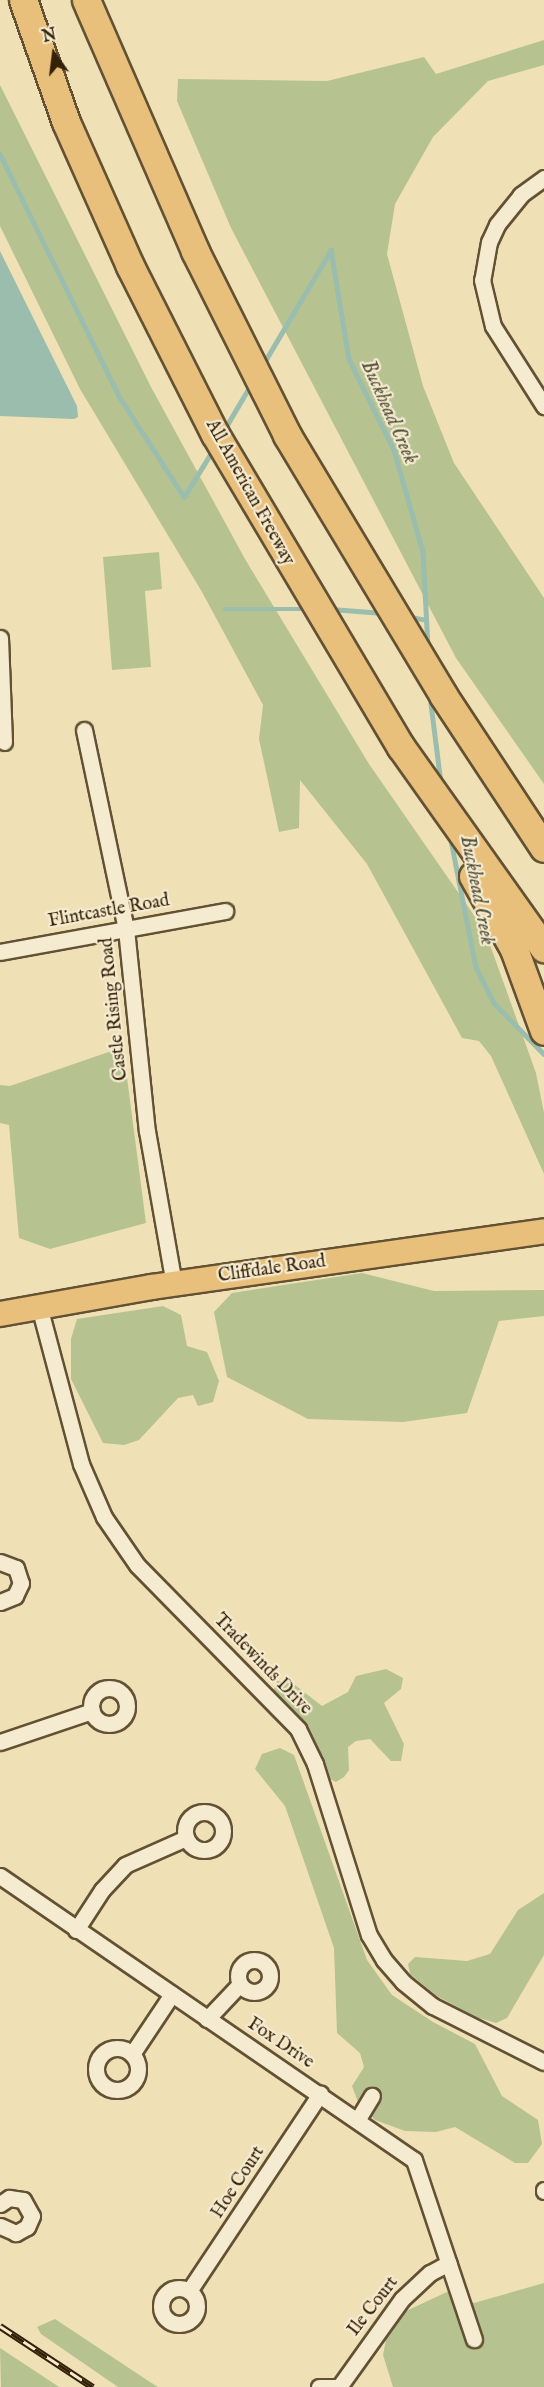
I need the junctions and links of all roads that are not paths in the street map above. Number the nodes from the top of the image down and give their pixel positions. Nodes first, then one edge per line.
1 (8, 0) edge
2 (23, 0) edge
3 (86, 0) edge
4 (66, 122) junction
5 (544, 178) edge
6 (544, 406) edge
7 (0, 638) edge
8 (84, 730) dead end
9 (4, 742) dead end
10 (401, 747) junction
11 (544, 848) edge
12 (225, 911) dead end
13 (126, 929) junction
14 (544, 948) edge
15 (0, 952) edge
16 (544, 1031) edge
17 (544, 1231) edge
18 (174, 1284) junction
19 (39, 1306) junction
20 (0, 1314) edge
21 (0, 1562) edge
22 (0, 1602) edge
23 (92, 1711) dead end
24 (0, 1742) edge
25 (186, 1838) dead end
26 (0, 1876) edge
27 (76, 1930) junction
28 (240, 1984) dead end
29 (172, 1994) junction
30 (207, 2019) junction
31 (132, 2054) dead end
32 (544, 2062) edge
33 (320, 2094) junction
34 (372, 2096) dead end
35 (358, 2119) junction
36 (0, 2204) edge
37 (0, 2226) edge
38 (449, 2263) junction
39 (189, 2291) dead end
40 (474, 2339) dead end
41 (319, 2387) edge
42 (338, 2387) edge

1 - 4 highway
2 - 4 highway, All American Freeway
3 - 11 highway
4 - 10 highway, All American Freeway
5 - 6 street
7 - 9 street
8 - 13 street, Castle Rising Road
10 - 14 highway, All American Freeway
10 - 16 highway
12 - 13 street, Flintcastle Road
13 - 15 street, Flintcastle Road
13 - 18 street, Castle Rising Road
17 - 18 main road, Cliffdale Road
18 - 19 main road, Cliffdale Road
19 - 20 main road, Cliffdale Road
19 - 32 street, Tradewinds Drive
21 - 22 street
23 - 24 street
25 - 27 street
26 - 27 street, Fox Drive
27 - 29 street, Fox Drive
28 - 30 street
29 - 30 street, Fox Drive
29 - 31 street
30 - 33 street, Fox Drive
33 - 35 street, Fox Drive
33 - 39 street, Hoe Court
34 - 35 street
35 - 38 street, Fox Drive
36 - 37 street
38 - 40 street, Fox Drive
38 - 42 street, Ile Court
41 - 42 street, Ile Court

